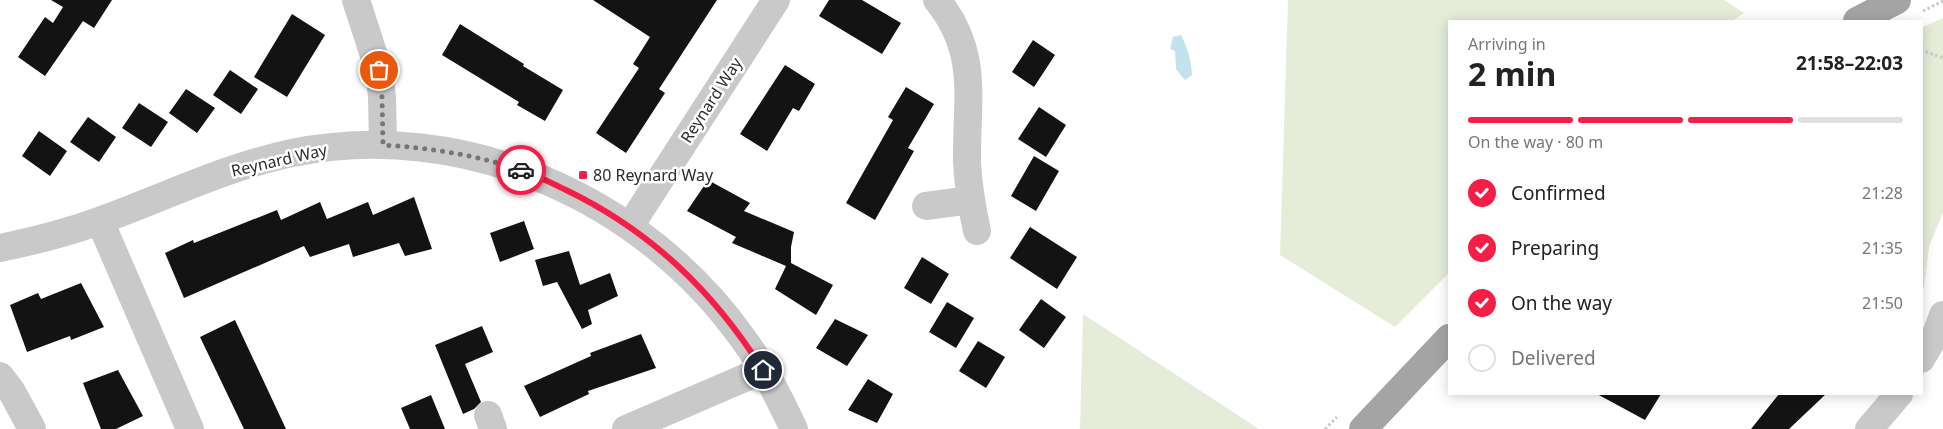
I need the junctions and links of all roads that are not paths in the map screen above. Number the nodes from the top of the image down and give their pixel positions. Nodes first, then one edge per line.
1 (356, 0) edge
2 (776, 0) edge
3 (937, 0) edge
4 (1897, 0) edge
5 (1859, 20) edge
6 (383, 145) junction
7 (971, 200) junction
8 (926, 206) dead end
9 (100, 221) junction
10 (630, 226) junction
11 (977, 231) dead end
12 (0, 248) edge
13 (1941, 327) edge
14 (1448, 339) edge
15 (1923, 357) edge
16 (763, 370) junction
17 (0, 376) edge
18 (1898, 395) edge
19 (32, 429) edge
20 (190, 429) edge
21 (626, 429) edge
22 (794, 429) edge
23 (1363, 429) edge
24 (1869, 429) edge

1 - 6 street
2 - 10 street, Reynard Way
3 - 7 street
4 - 5 main road
6 - 9 street, Reynard Way
6 - 10 street, Reynard Way
7 - 8 street
7 - 11 street
9 - 12 street, Reynard Way
9 - 20 street
10 - 16 street, Reynard Way
13 - 15 street
14 - 23 main road
16 - 21 street
16 - 22 street, Reynard Way
17 - 19 street
18 - 24 street

